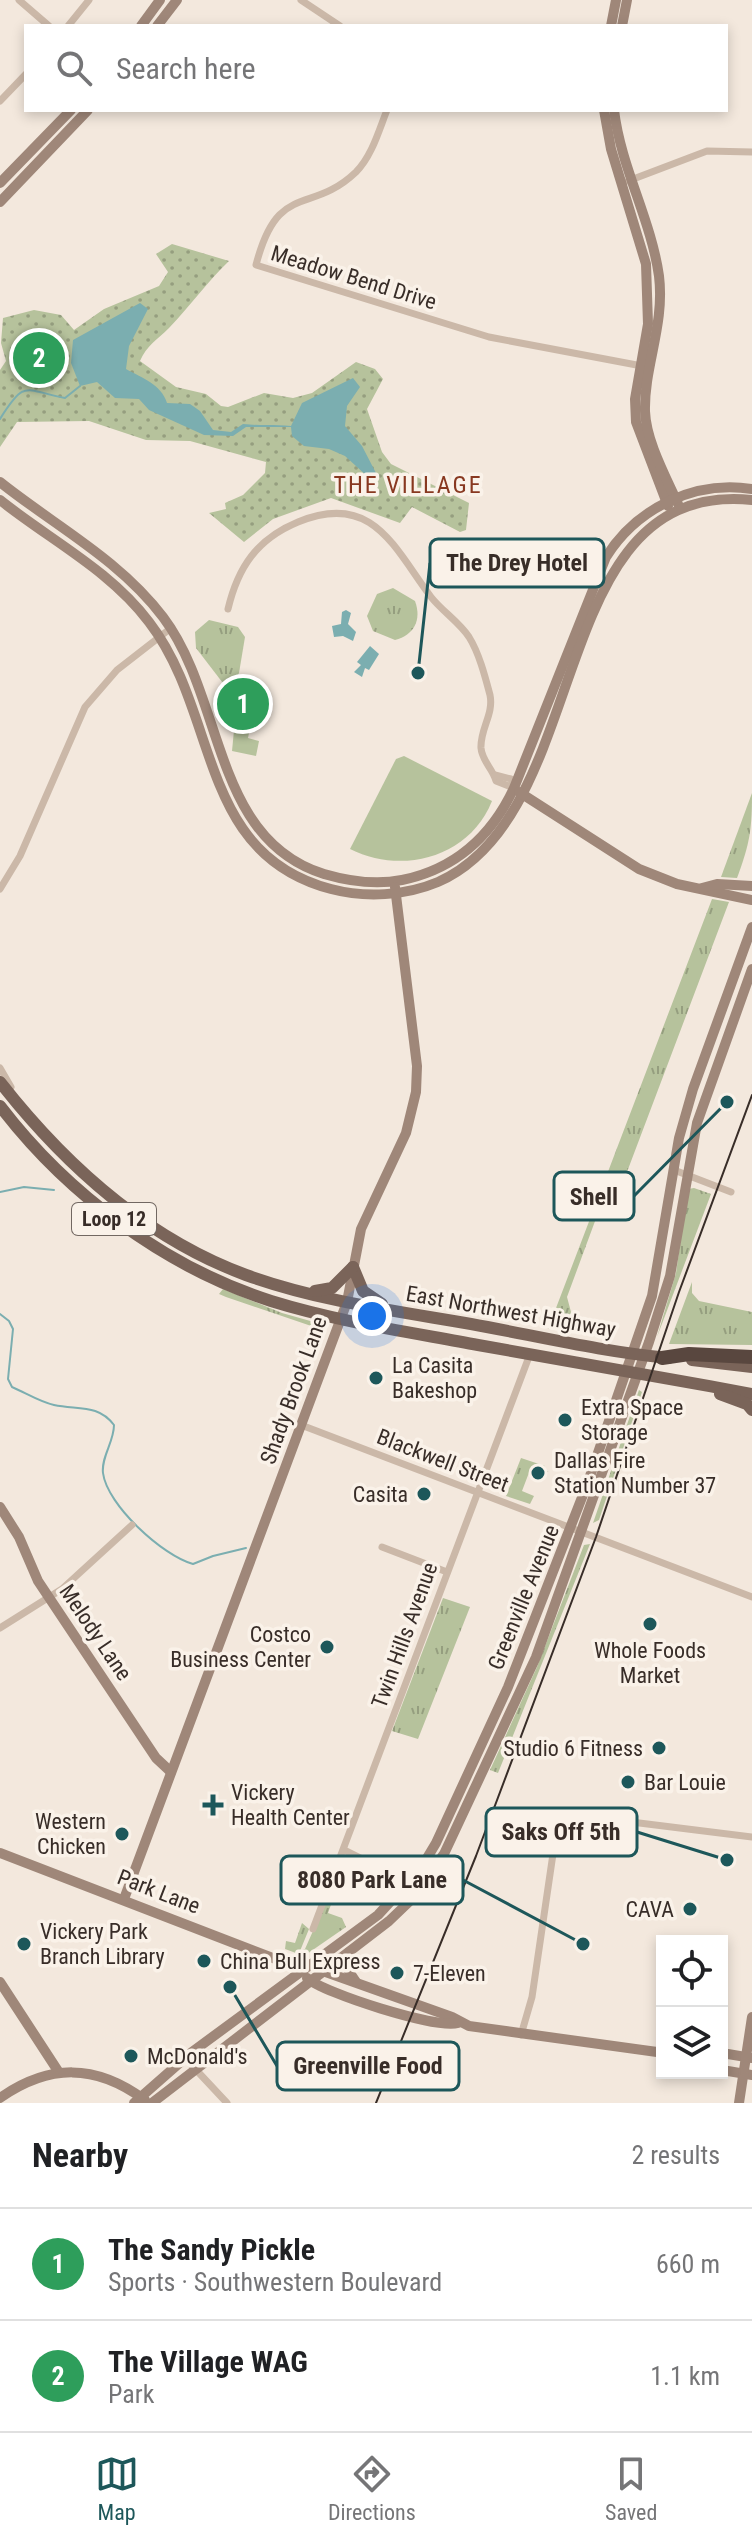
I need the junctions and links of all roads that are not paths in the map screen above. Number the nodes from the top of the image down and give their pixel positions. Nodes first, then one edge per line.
1 (19, 0) edge
2 (89, 0) edge
3 (160, 0) edge
4 (177, 0) edge
5 (301, 0) edge
6 (616, 0) edge
7 (627, 0) edge
8 (47, 24) edge
9 (70, 24) edge
10 (142, 24) edge
11 (159, 24) edge
12 (337, 24) edge
13 (611, 24) edge
14 (622, 24) edge
15 (24, 76) edge
16 (0, 101) edge
17 (69, 112) edge
18 (86, 112) edge
19 (386, 112) edge
20 (605, 112) edge
21 (614, 112) edge
22 (752, 152) edge
23 (626, 182) junction
24 (0, 183) edge
25 (0, 202) edge
26 (647, 367) junction
27 (0, 482) edge
28 (752, 489) edge
29 (0, 500) edge
30 (671, 500) junction
31 (752, 500) edge
32 (676, 511) junction
33 (600, 585) junction
34 (228, 609) dead end
35 (171, 628) junction
36 (160, 636) junction
37 (540, 720) junction
38 (551, 726) junction
39 (519, 792) junction
40 (395, 881) junction
41 (752, 886) edge
42 (702, 888) junction
43 (0, 889) edge
44 (395, 893) junction
45 (752, 900) edge
46 (752, 927) edge
47 (752, 969) edge
48 (710, 1039) junction
49 (724, 1043) junction
50 (0, 1068) edge
51 (7, 1092) edge
52 (0, 1106) edge
53 (674, 1170) junction
54 (686, 1175) junction
55 (731, 1192) dead end
56 (227, 1267) junction
57 (353, 1267) junction
58 (221, 1280) junction
59 (308, 1292) junction
60 (347, 1302) junction
61 (400, 1312) junction
62 (340, 1320) junction
63 (530, 1354) junction
64 (752, 1354) edge
65 (662, 1358) junction
66 (752, 1367) edge
67 (695, 1383) junction
68 (752, 1394) edge
69 (752, 1410) edge
70 (301, 1425) junction
71 (478, 1492) junction
72 (0, 1507) edge
73 (132, 1525) dead end
74 (577, 1530) junction
75 (382, 1547) dead end
76 (447, 1572) junction
77 (48, 1597) junction
78 (752, 1597) edge
79 (538, 1612) junction
80 (0, 1628) edge
81 (536, 1657) junction
82 (498, 1709) junction
83 (510, 1715) junction
84 (171, 1772) junction
85 (454, 1800) junction
86 (467, 1806) junction
87 (752, 1837) edge
88 (344, 1850) junction
89 (0, 1853) edge
90 (402, 1890) junction
91 (124, 1899) junction
92 (411, 1900) junction
93 (313, 1929) dead end
94 (354, 1947) junction
95 (302, 1970) junction
96 (323, 1970) junction
97 (308, 1981) junction
98 (0, 1982) edge
99 (357, 1984) junction
100 (752, 2017) edge
101 (458, 2023) junction
102 (751, 2031) edge
103 (521, 2035) junction
104 (656, 2052) edge
105 (728, 2054) edge
106 (185, 2058) junction
107 (749, 2058) edge
108 (193, 2069) junction
109 (58, 2071) junction
110 (728, 2071) edge
111 (749, 2074) edge
112 (751, 2093) edge
113 (0, 2098) edge
114 (144, 2101) edge
115 (740, 2102) edge
116 (227, 2103) edge

1 - 8 street
2 - 9 street
3 - 10 street
4 - 11 street
5 - 12 street
6 - 13 street
7 - 14 street
15 - 16 street
17 - 24 street
18 - 25 street
19 - 26 street, Meadow Bend Drive
20 - 23 street
21 - 23 street
22 - 23 street
23 - 26 street
26 - 30 street
27 - 35 street
28 - 30 street
29 - 36 street
30 - 32 street
30 - 33 street
31 - 32 street
32 - 33 street
33 - 37 street
33 - 38 street
34 - 39 street
35 - 36 street
35 - 40 street
36 - 43 street
36 - 44 street
37 - 38 street
37 - 39 street
38 - 39 street
39 - 40 street
39 - 42 street
39 - 44 street
40 - 44 street, Shady Brook Lane
41 - 42 street
42 - 45 street
44 - 57 street, Shady Brook Lane
46 - 48 street, Greenville Avenue
47 - 49 street, Greenville Avenue
48 - 49 street
48 - 53 street, Greenville Avenue
49 - 54 street, Greenville Avenue
50 - 51 street
51 - 56 main road, East Northwest Highway / Loop 12
52 - 58 main road, East Northwest Highway / Loop 12
53 - 54 street
53 - 74 street, Greenville Avenue
54 - 55 street
54 - 74 street, Greenville Avenue
56 - 58 main road
56 - 59 main road, East Northwest Highway / Loop 12
57 - 59 main road
57 - 60 street, Shady Brook Lane
57 - 61 main road
58 - 62 main road, East Northwest Highway / Loop 12
59 - 60 main road, East Northwest Highway / Loop 12
60 - 61 main road, East Northwest Highway / Loop 12
60 - 62 street, Shady Brook Lane
61 - 65 main road, East Northwest Highway / Loop 12
62 - 63 main road, East Northwest Highway / Loop 12
62 - 70 street, Shady Brook Lane
63 - 67 main road, East Northwest Highway / Loop 12
63 - 71 street, Twin Hills Avenue
64 - 65 highway
65 - 66 main road, East Northwest Highway / Loop 12
67 - 68 main road, East Northwest Highway / Loop 12
67 - 69 main road
70 - 71 street, Blackwell Street
70 - 84 street, Shady Brook Lane
71 - 74 street, Blackwell Street
71 - 76 street, Twin Hills Avenue
72 - 77 street, Melody Lane
73 - 77 street
74 - 78 street, Blackwell Street
74 - 79 street, Greenville Avenue
74 - 81 street, Greenville Avenue
75 - 76 street
76 - 88 street, Twin Hills Avenue
77 - 80 street
77 - 84 street, Melody Lane
79 - 81 street
79 - 82 street, Greenville Avenue
81 - 83 street, Greenville Avenue
82 - 83 street
82 - 85 street, Greenville Avenue
83 - 86 street, Greenville Avenue
84 - 91 street, Shady Brook Lane
85 - 86 street
85 - 90 street, Greenville Avenue
86 - 92 street, Greenville Avenue
87 - 103 street
88 - 90 street
88 - 93 street, Twin Hills Avenue
89 - 91 street, Park Lane
90 - 92 street
90 - 95 street, Greenville Avenue
91 - 95 street, Park Lane
92 - 94 street, Greenville Avenue
94 - 96 street, Greenville Avenue
94 - 99 street
95 - 96 street, Park Lane
95 - 97 street
95 - 106 street, Greenville Avenue
96 - 97 street, Greenville Avenue
96 - 99 street, Park Lane
97 - 101 street, Park Lane
97 - 108 street, Greenville Avenue
98 - 109 street
99 - 101 street, Park Lane
100 - 102 street
101 - 103 street, Park Lane
102 - 107 street
103 - 104 street, Park Lane
105 - 107 street
106 - 108 street
106 - 114 street, Greenville Avenue
107 - 111 street
108 - 114 street, Greenville Avenue
108 - 116 street
109 - 113 street
109 - 114 street
110 - 111 street
111 - 115 street
112 - 115 street

